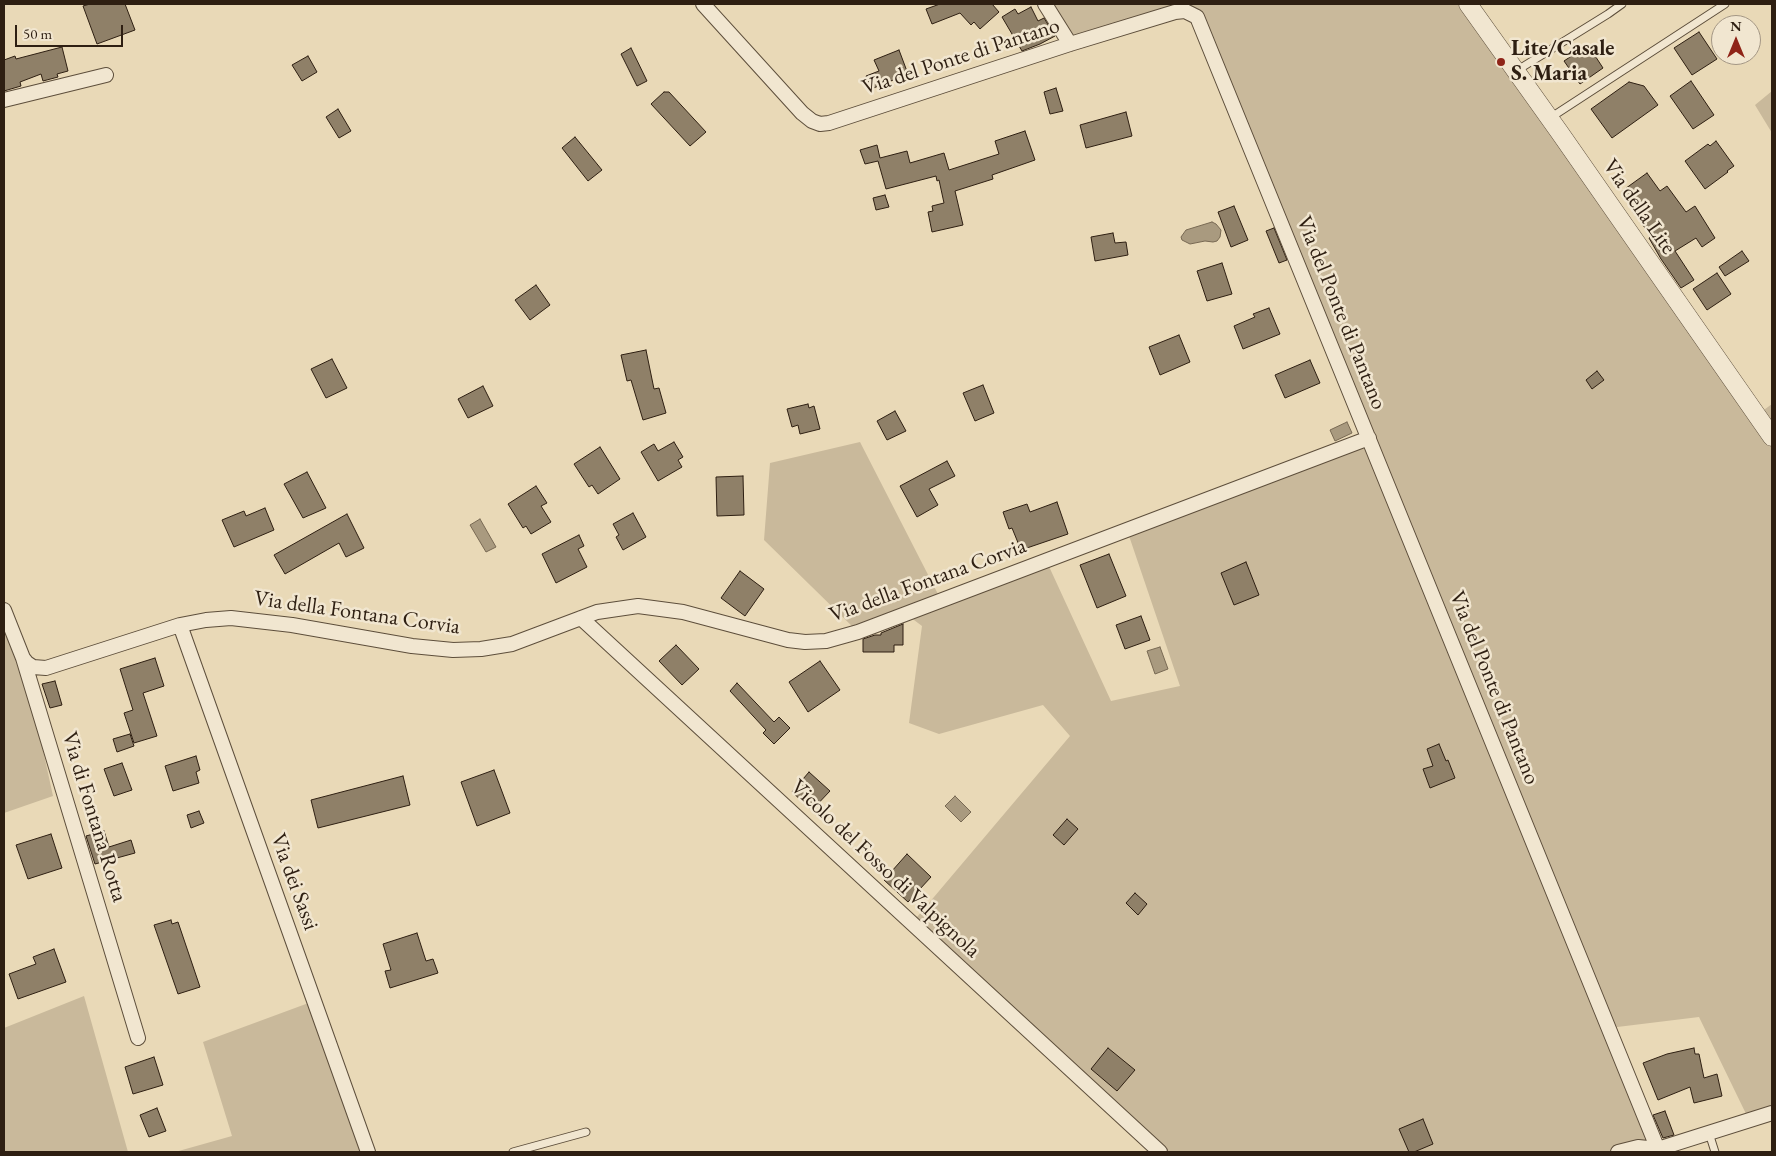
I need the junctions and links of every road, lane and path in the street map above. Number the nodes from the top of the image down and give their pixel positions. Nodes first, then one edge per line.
1 (703, 4) edge
2 (1045, 4) edge
3 (1468, 4) edge
4 (1622, 4) edge
5 (1725, 4) edge
6 (1070, 44) junction
7 (1516, 72) junction
8 (106, 75) dead end
9 (4, 100) edge
10 (1550, 118) junction
11 (1772, 437) edge
12 (1369, 438) junction
13 (5, 614) edge
14 (581, 618) junction
15 (180, 625) junction
16 (23, 658) junction
17 (138, 1038) dead end
18 (1772, 1113) edge
19 (586, 1132) dead end
20 (1710, 1133) junction
21 (1658, 1151) edge
22 (368, 1152) edge
23 (513, 1152) edge
24 (1160, 1152) edge
25 (1618, 1152) edge
26 (1715, 1152) edge

1 - 6 street, Via del Ponte di Pantano
2 - 6 street
3 - 7 street, Via della Lite
4 - 7 lane
5 - 10 lane
6 - 12 street, Via del Ponte di Pantano
7 - 10 street, Via della Lite
8 - 9 street
10 - 11 street, Via della Lite
12 - 14 street, Via della Fontana Corvia
12 - 21 street, Via del Ponte di Pantano
13 - 16 street, Via di Fontana Rotta
14 - 15 street, Via della Fontana Corvia
14 - 24 street, Vicolo del Fosso di Valpignola
15 - 16 street, Via della Fontana Corvia
15 - 22 street, Via dei Sassi
16 - 17 street, Via di Fontana Rotta
18 - 20 street
19 - 23 lane
20 - 21 street
20 - 26 lane
21 - 25 street

